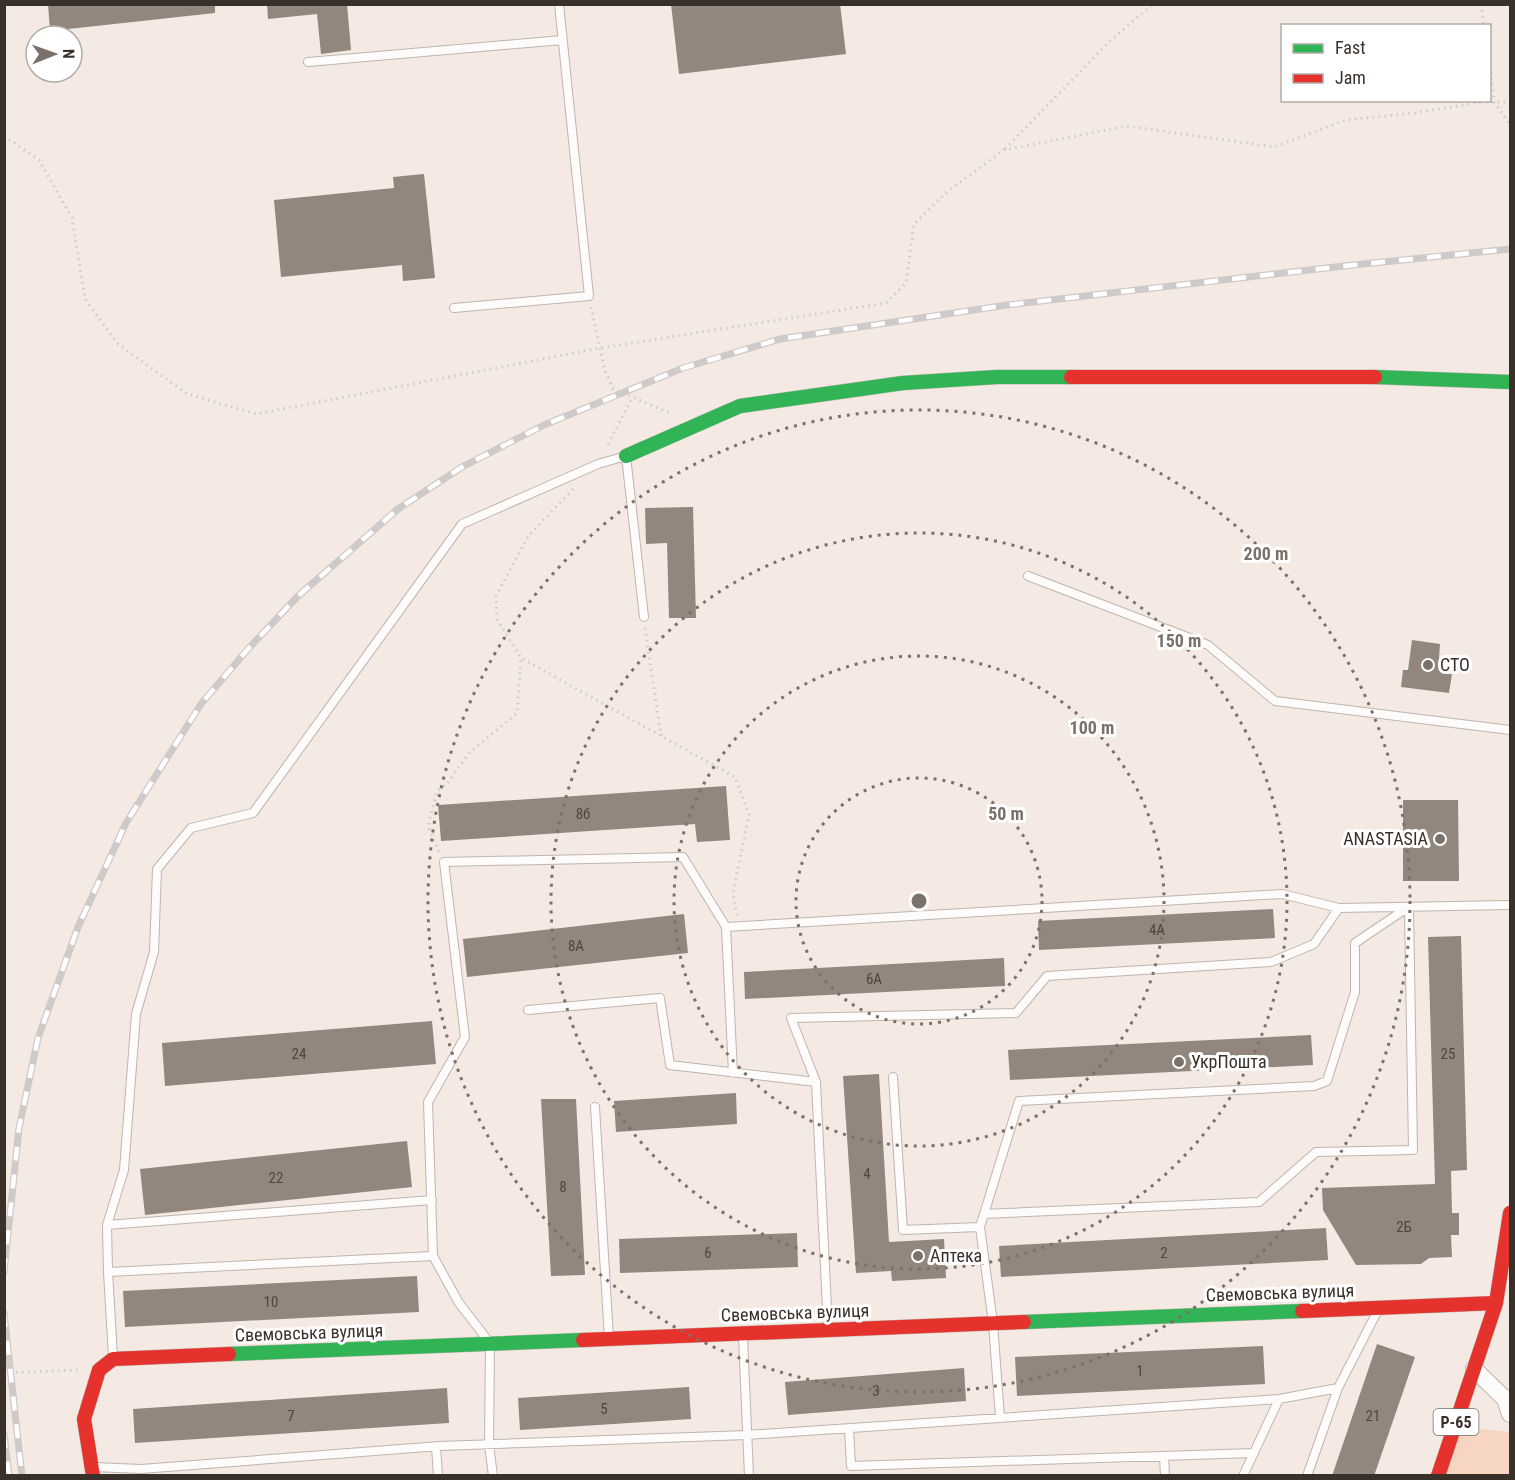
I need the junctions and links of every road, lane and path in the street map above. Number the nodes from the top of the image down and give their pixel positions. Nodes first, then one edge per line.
1 (559, 4) edge
2 (1153, 4) edge
3 (1481, 4) edge
4 (1484, 24) edge
5 (562, 40) junction
6 (308, 62) dead end
7 (1491, 75) edge
8 (1494, 102) junction
9 (1510, 102) edge
10 (1510, 124) edge
11 (4, 136) edge
12 (1004, 150) junction
13 (589, 296) junction
14 (454, 308) dead end
15 (600, 348) junction
16 (1510, 382) edge
17 (632, 398) junction
18 (699, 424) junction
19 (626, 456) junction
20 (598, 464) junction
21 (575, 488) dead end
22 (1028, 576) dead end
23 (644, 617) joint
24 (521, 658) junction
25 (1510, 730) edge
26 (661, 736) junction
27 (444, 862) junction
28 (1510, 905) edge
29 (1408, 907) junction
30 (1339, 908) junction
31 (726, 927) junction
32 (739, 927) junction
33 (528, 1010) dead end
34 (733, 1073) junction
35 (893, 1077) dead end
36 (816, 1082) junction
37 (595, 1107) dead end
38 (432, 1200) junction
39 (984, 1214) junction
40 (1510, 1214) edge
41 (107, 1225) junction
42 (980, 1227) junction
43 (433, 1256) junction
44 (108, 1272) junction
45 (1496, 1303) junction
46 (1380, 1307) junction
47 (993, 1323) junction
48 (828, 1330) junction
49 (743, 1333) junction
50 (609, 1339) junction
51 (490, 1343) junction
52 (113, 1359) junction
53 (1474, 1369) junction
54 (99, 1370) junction
55 (4, 1373) edge
56 (1338, 1388) junction
57 (1279, 1399) junction
58 (1509, 1402) edge
59 (1000, 1418) junction
60 (849, 1428) junction
61 (747, 1435) junction
62 (489, 1445) junction
63 (436, 1447) junction
64 (1254, 1453) junction
65 (1164, 1456) junction
66 (93, 1471) edge
67 (4, 1474) edge
68 (12, 1476) edge
69 (438, 1476) edge
70 (493, 1476) edge
71 (749, 1476) edge
72 (1165, 1476) edge
73 (1243, 1476) edge
74 (1307, 1476) edge
75 (1438, 1476) edge

1 - 5 lane
2 - 12 path
3 - 4 path
5 - 6 lane
5 - 13 lane
7 - 8 path
8 - 9 path
8 - 10 path
8 - 12 path
11 - 15 path
12 - 15 path
13 - 14 lane
13 - 15 path
15 - 17 path
16 - 18 street
17 - 18 path
17 - 20 path
18 - 19 street
19 - 20 lane
19 - 23 lane
20 - 41 lane
21 - 24 path
22 - 25 lane
23 - 26 path
24 - 26 path
24 - 27 path
26 - 32 path
27 - 31 lane
27 - 38 lane
28 - 29 lane
29 - 30 lane
29 - 39 lane
29 - 39 lane
30 - 32 lane
30 - 36 lane
31 - 32 lane
31 - 34 lane
33 - 34 lane
34 - 36 lane
35 - 42 lane
36 - 48 lane
37 - 50 lane
38 - 41 lane
38 - 43 lane
39 - 42 lane
40 - 45 street, Р-65
41 - 44 lane
42 - 47 lane
43 - 44 lane
43 - 51 lane
44 - 52 lane
45 - 46 street, Свемовська вулиця
45 - 53 street, Р-65
46 - 47 street, Свемовська вулиця
46 - 56 lane
47 - 48 street, Свемовська вулиця
47 - 59 lane
48 - 49 street, Свемовська вулиця
49 - 50 street, Свемовська вулиця
49 - 61 lane
50 - 51 street, Свемовська вулиця
51 - 52 street, Свемовська вулиця
51 - 62 lane
52 - 54 street
53 - 58 street
53 - 75 street, Р-65
54 - 55 path
54 - 66 street
56 - 57 lane
56 - 74 lane
57 - 59 lane
57 - 64 lane
59 - 60 lane
60 - 61 lane
60 - 65 lane
61 - 62 lane
61 - 71 lane
62 - 63 lane
62 - 70 lane
63 - 66 lane
63 - 69 lane
64 - 65 lane
64 - 73 lane
65 - 72 lane
67 - 68 path

